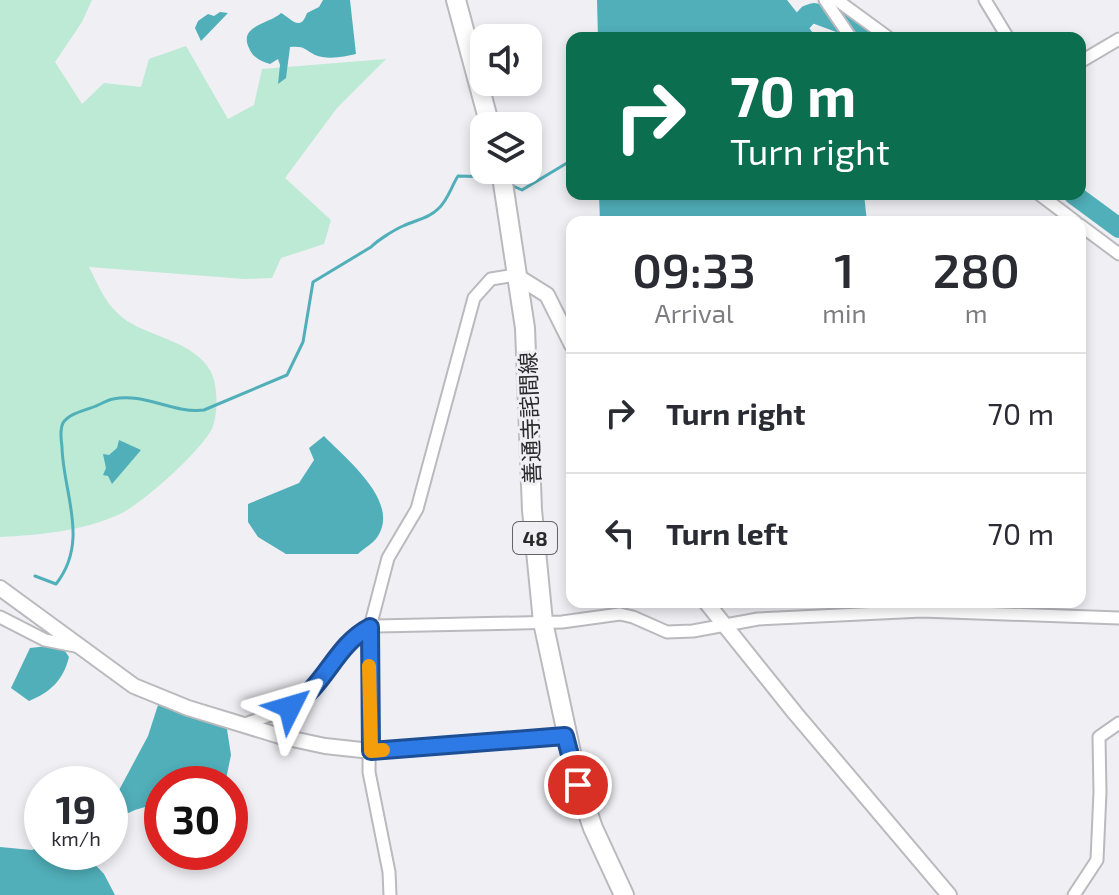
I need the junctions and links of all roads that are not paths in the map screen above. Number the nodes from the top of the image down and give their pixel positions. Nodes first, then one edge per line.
1 (825, 0) edge
2 (837, 0) edge
3 (985, 0) edge
4 (458, 1) edge
5 (847, 32) edge
6 (881, 32) edge
7 (1004, 32) edge
8 (1119, 39) edge
9 (1086, 58) edge
10 (486, 112) edge
11 (503, 184) edge
12 (1047, 200) edge
13 (1069, 216) edge
14 (1086, 229) edge
15 (1119, 254) edge
16 (515, 275) junction
17 (566, 333) edge
18 (0, 588) edge
19 (711, 608) edge
20 (0, 617) edge
21 (1119, 618) edge
22 (543, 622) junction
23 (724, 624) junction
24 (370, 627) junction
25 (75, 646) junction
26 (1119, 723) edge
27 (245, 724) junction
28 (565, 736) junction
29 (371, 751) junction
30 (390, 895) edge
31 (624, 895) edge
32 (949, 895) edge
33 (1074, 895) edge

1 - 5 street
2 - 6 street
3 - 7 street
4 - 10 main road
8 - 9 street
11 - 16 main road, 善通寺詫間線 / 48
12 - 13 street
14 - 15 street
16 - 17 street
16 - 22 main road, 善通寺詫間線 / 48
16 - 24 street
18 - 25 street
19 - 23 street
20 - 25 street
21 - 23 street
22 - 23 street
22 - 24 street
22 - 28 main road, 善通寺詫間線 / 48
23 - 32 street
24 - 27 street
24 - 29 street
25 - 27 street
26 - 33 street
27 - 29 street
28 - 29 street
28 - 31 main road, 善通寺詫間線 / 48
29 - 30 street

